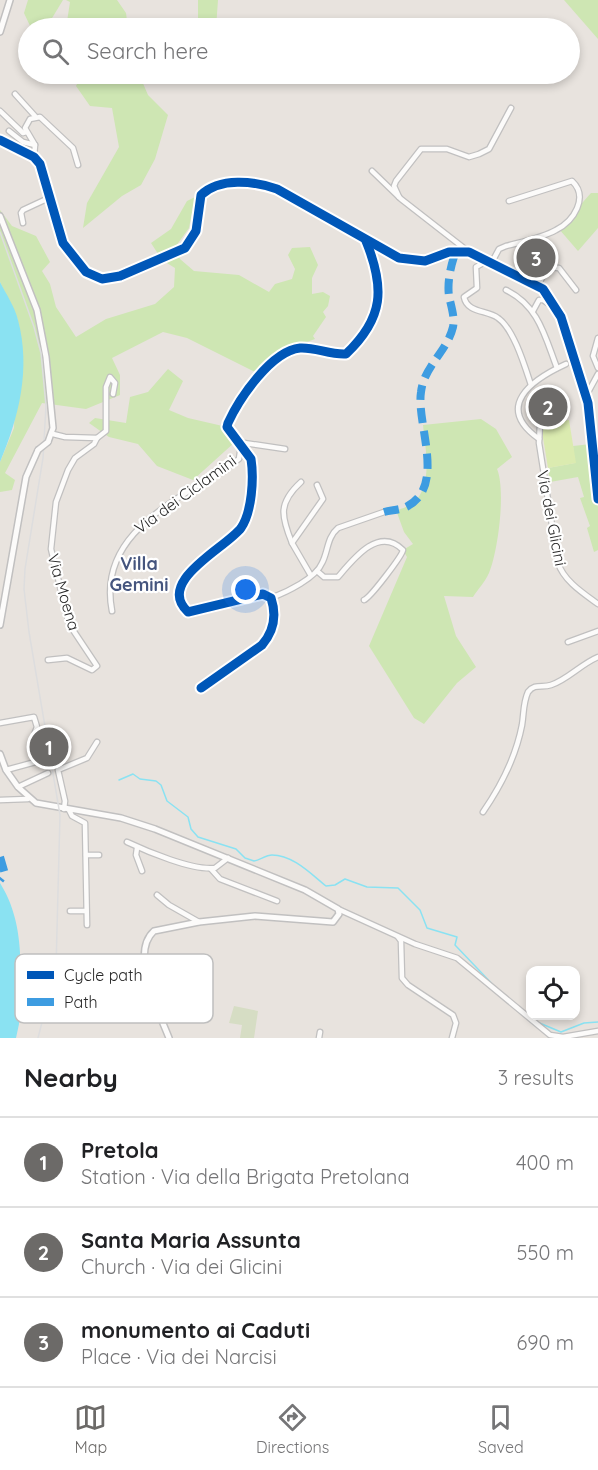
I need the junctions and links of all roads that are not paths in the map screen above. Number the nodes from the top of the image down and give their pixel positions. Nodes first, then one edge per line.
1 (10, 0) edge
2 (0, 32) edge
3 (15, 94) dead end
4 (511, 108) dead end
5 (0, 111) edge
6 (35, 116) junction
7 (9, 131) dead end
8 (26, 132) junction
9 (0, 140) edge
10 (34, 145) junction
11 (34, 157) junction
12 (78, 165) dead end
13 (372, 171) dead end
14 (51, 198) junction
15 (399, 198) junction
16 (509, 201) dead end
17 (0, 216) edge
18 (23, 223) dead end
19 (366, 241) junction
20 (469, 252) junction
21 (490, 261) junction
22 (546, 267) junction
23 (521, 276) junction
24 (538, 285) junction
25 (506, 290) dead end
26 (576, 290) dead end
27 (533, 311) junction
28 (558, 312) junction
29 (598, 338) edge
30 (566, 364) dead end
31 (557, 368) junction
32 (598, 368) edge
33 (598, 374) edge
34 (531, 385) junction
35 (113, 394) dead end
36 (586, 396) junction
37 (543, 418) dead end
38 (53, 434) junction
39 (96, 438) junction
40 (539, 439) junction
41 (240, 443) junction
42 (285, 449) dead end
43 (301, 482) dead end
44 (317, 485) dead end
45 (598, 499) edge
46 (384, 512) dead end
47 (292, 543) junction
48 (317, 571) junction
49 (310, 574) junction
50 (271, 598) junction
51 (364, 600) dead end
52 (2, 601) edge
53 (598, 604) edge
54 (112, 610) dead end
55 (0, 625) edge
56 (598, 631) edge
57 (568, 642) dead end
58 (598, 657) edge
59 (48, 660) dead end
60 (201, 688) dead end
61 (0, 723) edge
62 (97, 742) dead end
63 (0, 757) edge
64 (6, 770) junction
65 (48, 773) dead end
66 (18, 787) junction
67 (28, 799) junction
68 (0, 800) edge
69 (66, 810) junction
70 (483, 812) dead end
71 (127, 842) dead end
72 (137, 848) junction
73 (86, 855) junction
74 (99, 855) dead end
75 (228, 858) junction
76 (211, 869) junction
77 (142, 871) dead end
78 (157, 895) dead end
79 (277, 902) dead end
80 (338, 909) junction
81 (70, 911) dead end
82 (86, 911) junction
83 (199, 921) junction
84 (87, 925) dead end
85 (396, 934) junction
86 (144, 954) edge
87 (163, 1023) edge
88 (598, 1031) edge
89 (320, 1032) dead end
90 (169, 1038) edge
91 (319, 1038) edge
92 (452, 1038) edge

1 - 2 street
3 - 6 street
4 - 15 street
5 - 8 street
6 - 8 street
6 - 12 street
7 - 10 street
8 - 10 street
9 - 11 street
10 - 11 street
11 - 14 street
13 - 15 street
14 - 18 street
14 - 19 street
15 - 20 street
16 - 21 street
17 - 38 street
19 - 20 street
19 - 41 street, Via dei Ciclamini
20 - 21 street
21 - 23 street
21 - 34 street
22 - 23 street
22 - 24 street
22 - 26 street
23 - 24 street
24 - 28 street
25 - 27 street
27 - 28 street
27 - 31 street
28 - 36 street
29 - 32 street
30 - 31 street
31 - 34 street
33 - 36 street
34 - 40 street
35 - 39 street, Via Moena
36 - 45 street
37 - 40 street, Via dei Glicini
38 - 39 street
38 - 52 street, bridge
39 - 59 street, Via Moena
40 - 53 street, Via dei Glicini
41 - 42 street, Via dei Ciclamini
41 - 50 street, Via dei Ciclamini
41 - 54 street, Via dei Ciclamini
43 - 47 street
44 - 47 street
46 - 48 street
47 - 49 street
48 - 49 street
48 - 51 street
49 - 50 street
50 - 60 street
52 - 55 street
56 - 57 street
58 - 70 street
61 - 64 street
62 - 69 street
63 - 64 street
64 - 66 street
65 - 66 street
66 - 67 street
67 - 68 street
67 - 69 street
69 - 73 street
69 - 75 street
71 - 72 street
72 - 76 street
72 - 77 street
73 - 74 street
73 - 82 street
75 - 76 street
75 - 80 street
76 - 79 street
78 - 83 street
80 - 83 street
80 - 85 street
81 - 82 street
82 - 84 street
83 - 86 street
85 - 88 street
85 - 92 street
87 - 90 street
89 - 91 street

